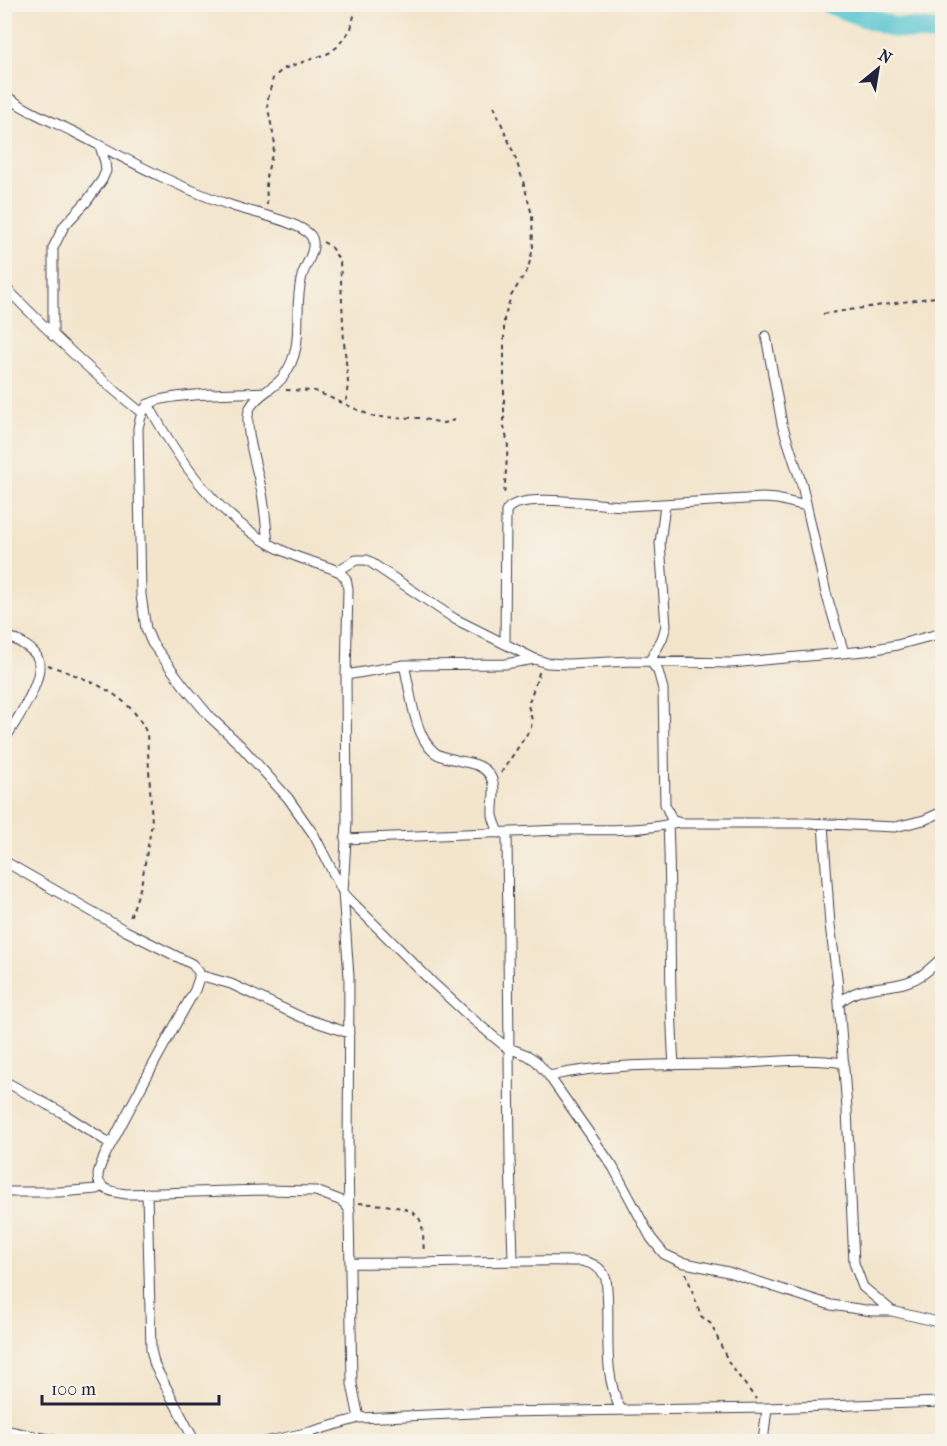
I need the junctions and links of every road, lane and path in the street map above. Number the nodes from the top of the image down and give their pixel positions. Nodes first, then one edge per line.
1 (355, 11) dead end
2 (4, 94) edge
3 (494, 106) dead end
4 (100, 146) junction
5 (268, 217) junction
6 (312, 238) junction
7 (4, 286) edge
8 (942, 296) edge
9 (824, 314) dead end
10 (53, 336) junction
11 (766, 336) dead end
12 (267, 390) junction
13 (148, 404) junction
14 (346, 404) junction
15 (142, 413) junction
16 (459, 419) dead end
17 (665, 505) junction
18 (806, 506) junction
19 (507, 508) junction
20 (268, 543) junction
21 (337, 571) junction
22 (942, 633) edge
23 (4, 634) edge
24 (505, 643) junction
25 (844, 653) junction
26 (539, 660) junction
27 (650, 661) junction
28 (40, 662) junction
29 (404, 665) junction
30 (346, 675) junction
31 (4, 741) edge
32 (494, 786) junction
33 (942, 812) edge
34 (671, 824) junction
35 (823, 824) junction
36 (503, 833) junction
37 (345, 839) junction
38 (4, 861) edge
39 (343, 892) junction
40 (126, 931) junction
41 (942, 958) edge
42 (199, 975) junction
43 (839, 1003) junction
44 (349, 1033) junction
45 (510, 1049) junction
46 (844, 1063) junction
47 (674, 1065) junction
48 (549, 1076) junction
49 (4, 1081) edge
50 (111, 1144) junction
51 (102, 1186) junction
52 (4, 1192) edge
53 (147, 1193) junction
54 (350, 1206) junction
55 (513, 1260) junction
56 (681, 1262) junction
57 (351, 1263) junction
58 (424, 1264) junction
59 (892, 1311) junction
60 (942, 1323) edge
61 (942, 1402) edge
62 (763, 1408) junction
63 (621, 1410) junction
64 (359, 1418) junction
65 (4, 1430) edge
66 (63, 1442) edge
67 (195, 1442) edge
68 (266, 1442) edge
69 (763, 1442) edge

1 - 5 path
2 - 4 street
3 - 19 path
4 - 5 street
4 - 10 street
5 - 6 street
6 - 12 street
6 - 14 path
7 - 10 street
8 - 9 path
10 - 15 street
11 - 18 street
12 - 13 street
12 - 14 path
12 - 20 street
13 - 15 street
13 - 20 street
14 - 16 path
15 - 39 street
17 - 18 street
17 - 19 street
17 - 27 street
18 - 25 street
19 - 24 street
20 - 21 street
21 - 24 street
21 - 30 street
22 - 25 street
23 - 28 street
24 - 26 street
25 - 27 street
26 - 27 street
26 - 29 street
26 - 32 path
27 - 34 street
28 - 31 street
28 - 40 path
29 - 30 street
29 - 32 street
30 - 37 street
32 - 36 street
33 - 35 street
34 - 35 street
34 - 36 street
34 - 47 street
35 - 43 street
36 - 37 street
36 - 45 street
37 - 39 street
38 - 40 street
39 - 44 street
39 - 45 street
40 - 42 street
41 - 43 street
42 - 44 street
42 - 50 street
43 - 46 street
44 - 54 street
45 - 48 street
45 - 55 street
46 - 47 street
46 - 59 street
47 - 48 street
48 - 56 street
49 - 50 street
50 - 51 street
51 - 52 street
51 - 53 street
53 - 54 street
53 - 67 street
54 - 57 street
54 - 58 path
55 - 58 street
55 - 63 street
56 - 59 street
56 - 62 path
57 - 58 street
57 - 64 street
59 - 60 street
61 - 62 street
62 - 63 street
62 - 69 street
63 - 64 street
64 - 68 street
65 - 66 street

